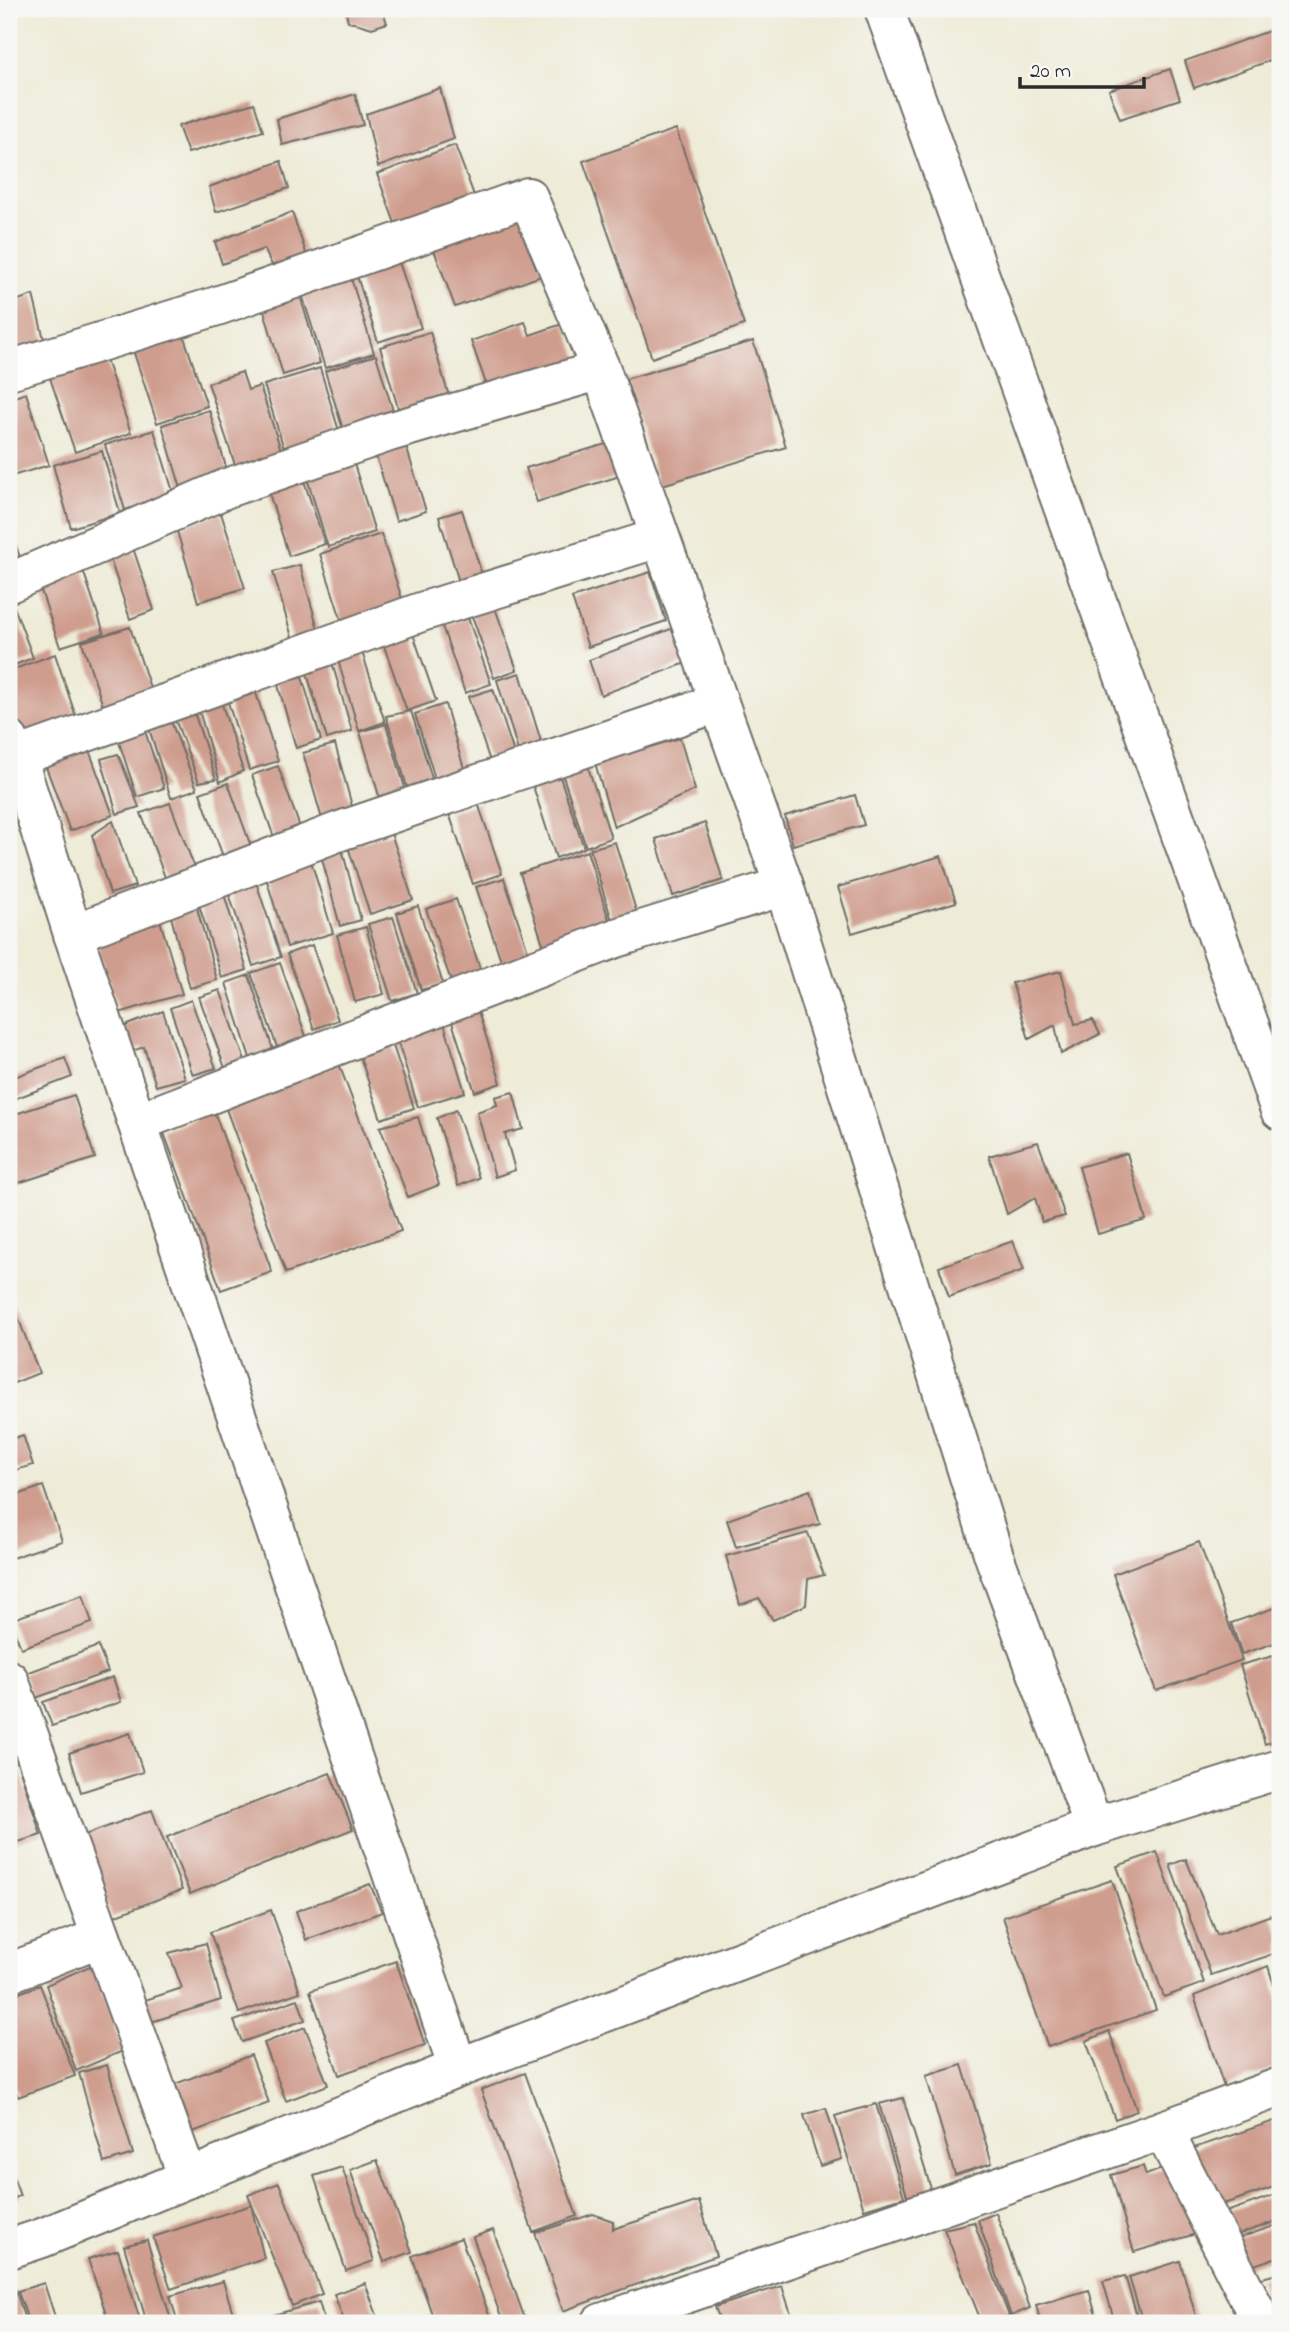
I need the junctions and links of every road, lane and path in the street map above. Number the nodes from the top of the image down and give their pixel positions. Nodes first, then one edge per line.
1 (884, 9) edge
2 (9, 370) edge
3 (601, 370) junction
4 (659, 538) junction
5 (9, 583) edge
6 (717, 703) junction
7 (13, 749) edge
8 (784, 886) junction
9 (73, 934) junction
10 (1280, 1110) edge
11 (138, 1122) junction
12 (9, 1680) edge
13 (18, 1734) edge
14 (1280, 1769) edge
15 (1094, 1827) junction
16 (101, 1937) junction
17 (9, 1973) edge
18 (458, 2068) junction
19 (1280, 2087) edge
20 (1163, 2130) junction
21 (188, 2178) junction
22 (9, 2249) edge
23 (694, 2308) edge
24 (601, 2323) edge
25 (1262, 2323) edge

1 - 10 street
2 - 3 street
3 - 4 street
3 - 5 street
4 - 6 street
4 - 7 street
6 - 8 street
6 - 9 street
7 - 9 street
8 - 11 street
8 - 15 street
9 - 11 street
11 - 18 street
12 - 13 street
13 - 16 street
14 - 15 street
15 - 18 street
16 - 17 street
16 - 21 street
18 - 21 street
19 - 20 street
20 - 23 street
20 - 25 street
21 - 22 street
23 - 24 street

